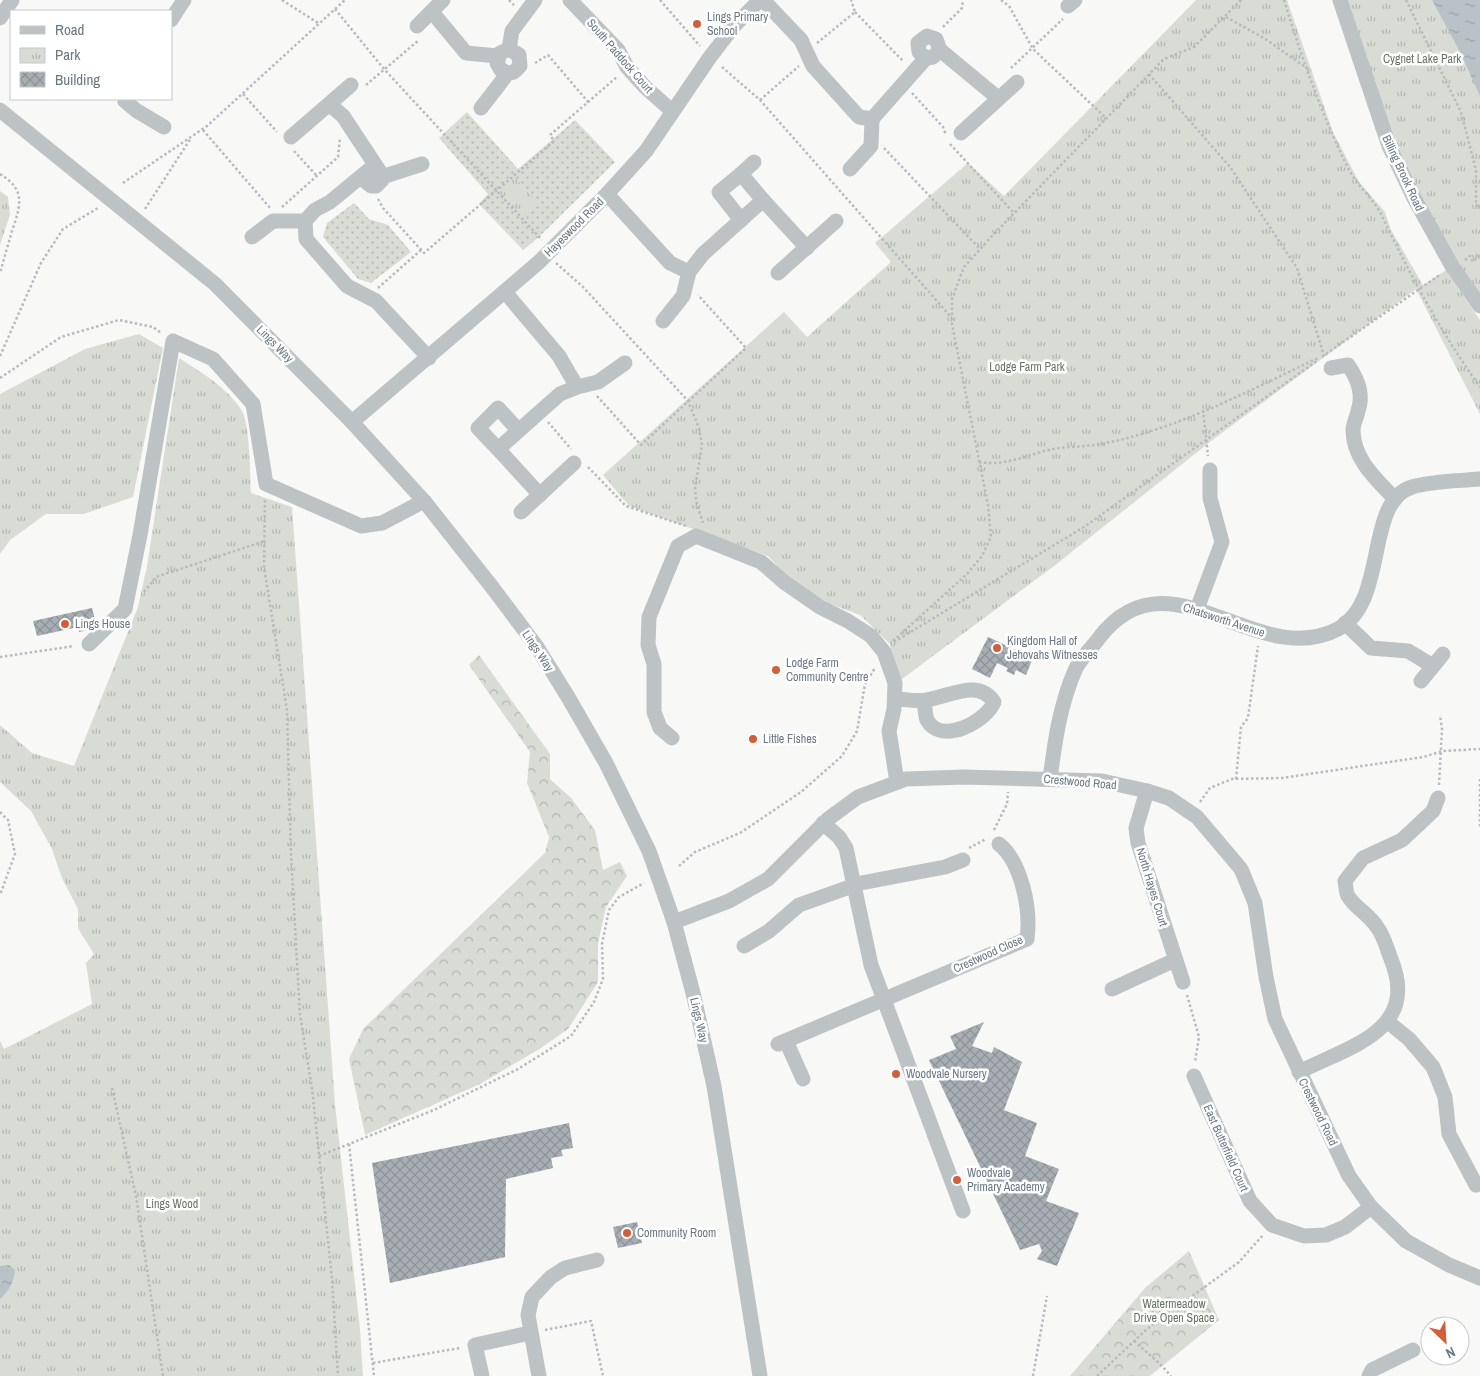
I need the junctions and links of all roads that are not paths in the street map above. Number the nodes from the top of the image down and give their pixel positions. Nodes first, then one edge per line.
1 (12, 0) edge
2 (443, 0) edge
3 (535, 0) edge
4 (570, 0) edge
5 (762, 0) edge
6 (1340, 0) edge
7 (179, 1) edge
8 (432, 12) junction
9 (0, 18) edge
10 (172, 18) edge
11 (417, 26) dead end
12 (937, 43) junction
13 (503, 53) junction
14 (926, 58) junction
15 (514, 69) junction
16 (1014, 75) road end
17 (351, 85) dead end
18 (998, 98) junction
19 (126, 100) edge
20 (330, 105) junction
21 (481, 108) dead end
22 (0, 110) edge
23 (672, 111) junction
24 (164, 127) dead end
25 (872, 127) junction
26 (961, 133) dead end
27 (291, 138) dead end
28 (754, 162) dead end
29 (422, 164) dead end
30 (850, 169) dead end
31 (741, 174) junction
32 (374, 178) junction
33 (606, 194) junction
34 (763, 200) junction
35 (741, 220) junction
36 (305, 221) junction
37 (836, 221) dead end
38 (252, 237) dead end
39 (807, 248) junction
40 (778, 274) dead end
41 (688, 277) junction
42 (505, 292) junction
43 (1480, 306) edge
44 (663, 321) dead end
45 (428, 358) junction
46 (1327, 362) road end
47 (625, 363) dead end
48 (582, 386) junction
49 (352, 422) junction
50 (518, 430) junction
51 (498, 449) junction
52 (574, 463) dead end
53 (1210, 470) road end
54 (1480, 479) edge
55 (540, 495) junction
56 (1395, 498) junction
57 (424, 501) junction
58 (521, 512) dead end
59 (1197, 609) junction
60 (1346, 624) junction
61 (89, 644) dead end
62 (1444, 654) dead end
63 (1433, 666) junction
64 (1421, 681) dead end
65 (894, 698) junction
66 (924, 701) dead end
67 (672, 738) dead end
68 (1050, 778) junction
69 (897, 782) junction
70 (1147, 791) junction
71 (1438, 798) road end
72 (823, 823) junction
73 (992, 842) road end
74 (963, 860) dead end
75 (853, 888) junction
76 (674, 922) junction
77 (744, 946) dead end
78 (1176, 960) junction
79 (1183, 982) road end
80 (1112, 989) dead end
81 (884, 1000) junction
82 (1388, 1022) junction
83 (1299, 1072) junction
84 (1194, 1076) road end
85 (803, 1080) dead end
86 (1476, 1184) dead end
87 (1371, 1207) junction
88 (963, 1211) dead end
89 (597, 1260) dead end
90 (1480, 1278) edge
91 (530, 1333) junction
92 (1413, 1350) dead end
93 (482, 1376) edge
94 (539, 1376) edge
95 (760, 1376) edge
96 (1369, 1376) edge

1 - 9 street
2 - 8 street
3 - 13 street
4 - 23 street, South Paddock Court
5 - 23 street, Hayeswood Road
5 - 25 street
6 - 43 street, Billing Brook Road
7 - 10 street
8 - 11 street
8 - 13 street
12 - 14 street
12 - 14 street
12 - 18 street
13 - 15 street
13 - 15 street
14 - 25 street
15 - 21 street
16 - 18 street
17 - 20 street
18 - 26 street
19 - 24 street
20 - 27 street
20 - 32 street
22 - 49 street, Lings Way
23 - 33 street, Hayeswood Road
25 - 30 street
28 - 31 street
29 - 32 street
31 - 34 street
31 - 35 street
32 - 36 street
33 - 41 street
33 - 42 street, Hayeswood Road
34 - 35 street
34 - 39 street
35 - 41 street
36 - 38 street
36 - 45 street
37 - 39 street
39 - 40 street
41 - 44 street
42 - 45 street, Hayeswood Road
42 - 48 street
45 - 49 street, Hayeswood Road
46 - 56 street
47 - 48 street
48 - 50 street
49 - 57 street, Lings Way
50 - 51 street
50 - 51 street
51 - 55 street
52 - 55 street
53 - 59 street
54 - 56 street
55 - 58 street
56 - 60 street
57 - 61 street
57 - 76 street, Lings Way
59 - 60 street, Chatsworth Avenue
59 - 68 street, Chatsworth Avenue
60 - 63 street
62 - 63 street
63 - 64 street
65 - 66 street
65 - 67 street
65 - 69 street
68 - 69 street, Crestwood Road
68 - 70 street, Crestwood Road
69 - 72 street, Crestwood Road
70 - 78 street, North Hayes Court
70 - 83 street, Crestwood Road
71 - 82 street
72 - 75 street
72 - 76 street, Crestwood Road
73 - 81 street, Crestwood Close
74 - 75 street
75 - 77 street
75 - 81 street
76 - 95 street, Lings Way
78 - 79 street, North Hayes Court
78 - 80 street
81 - 85 street, Crestwood Close
81 - 88 street
82 - 83 street
82 - 86 street
83 - 87 street, Crestwood Road
84 - 87 street, East Butterfield Court
87 - 90 street, Crestwood Road
89 - 91 street
91 - 93 street
91 - 94 street
92 - 96 street

